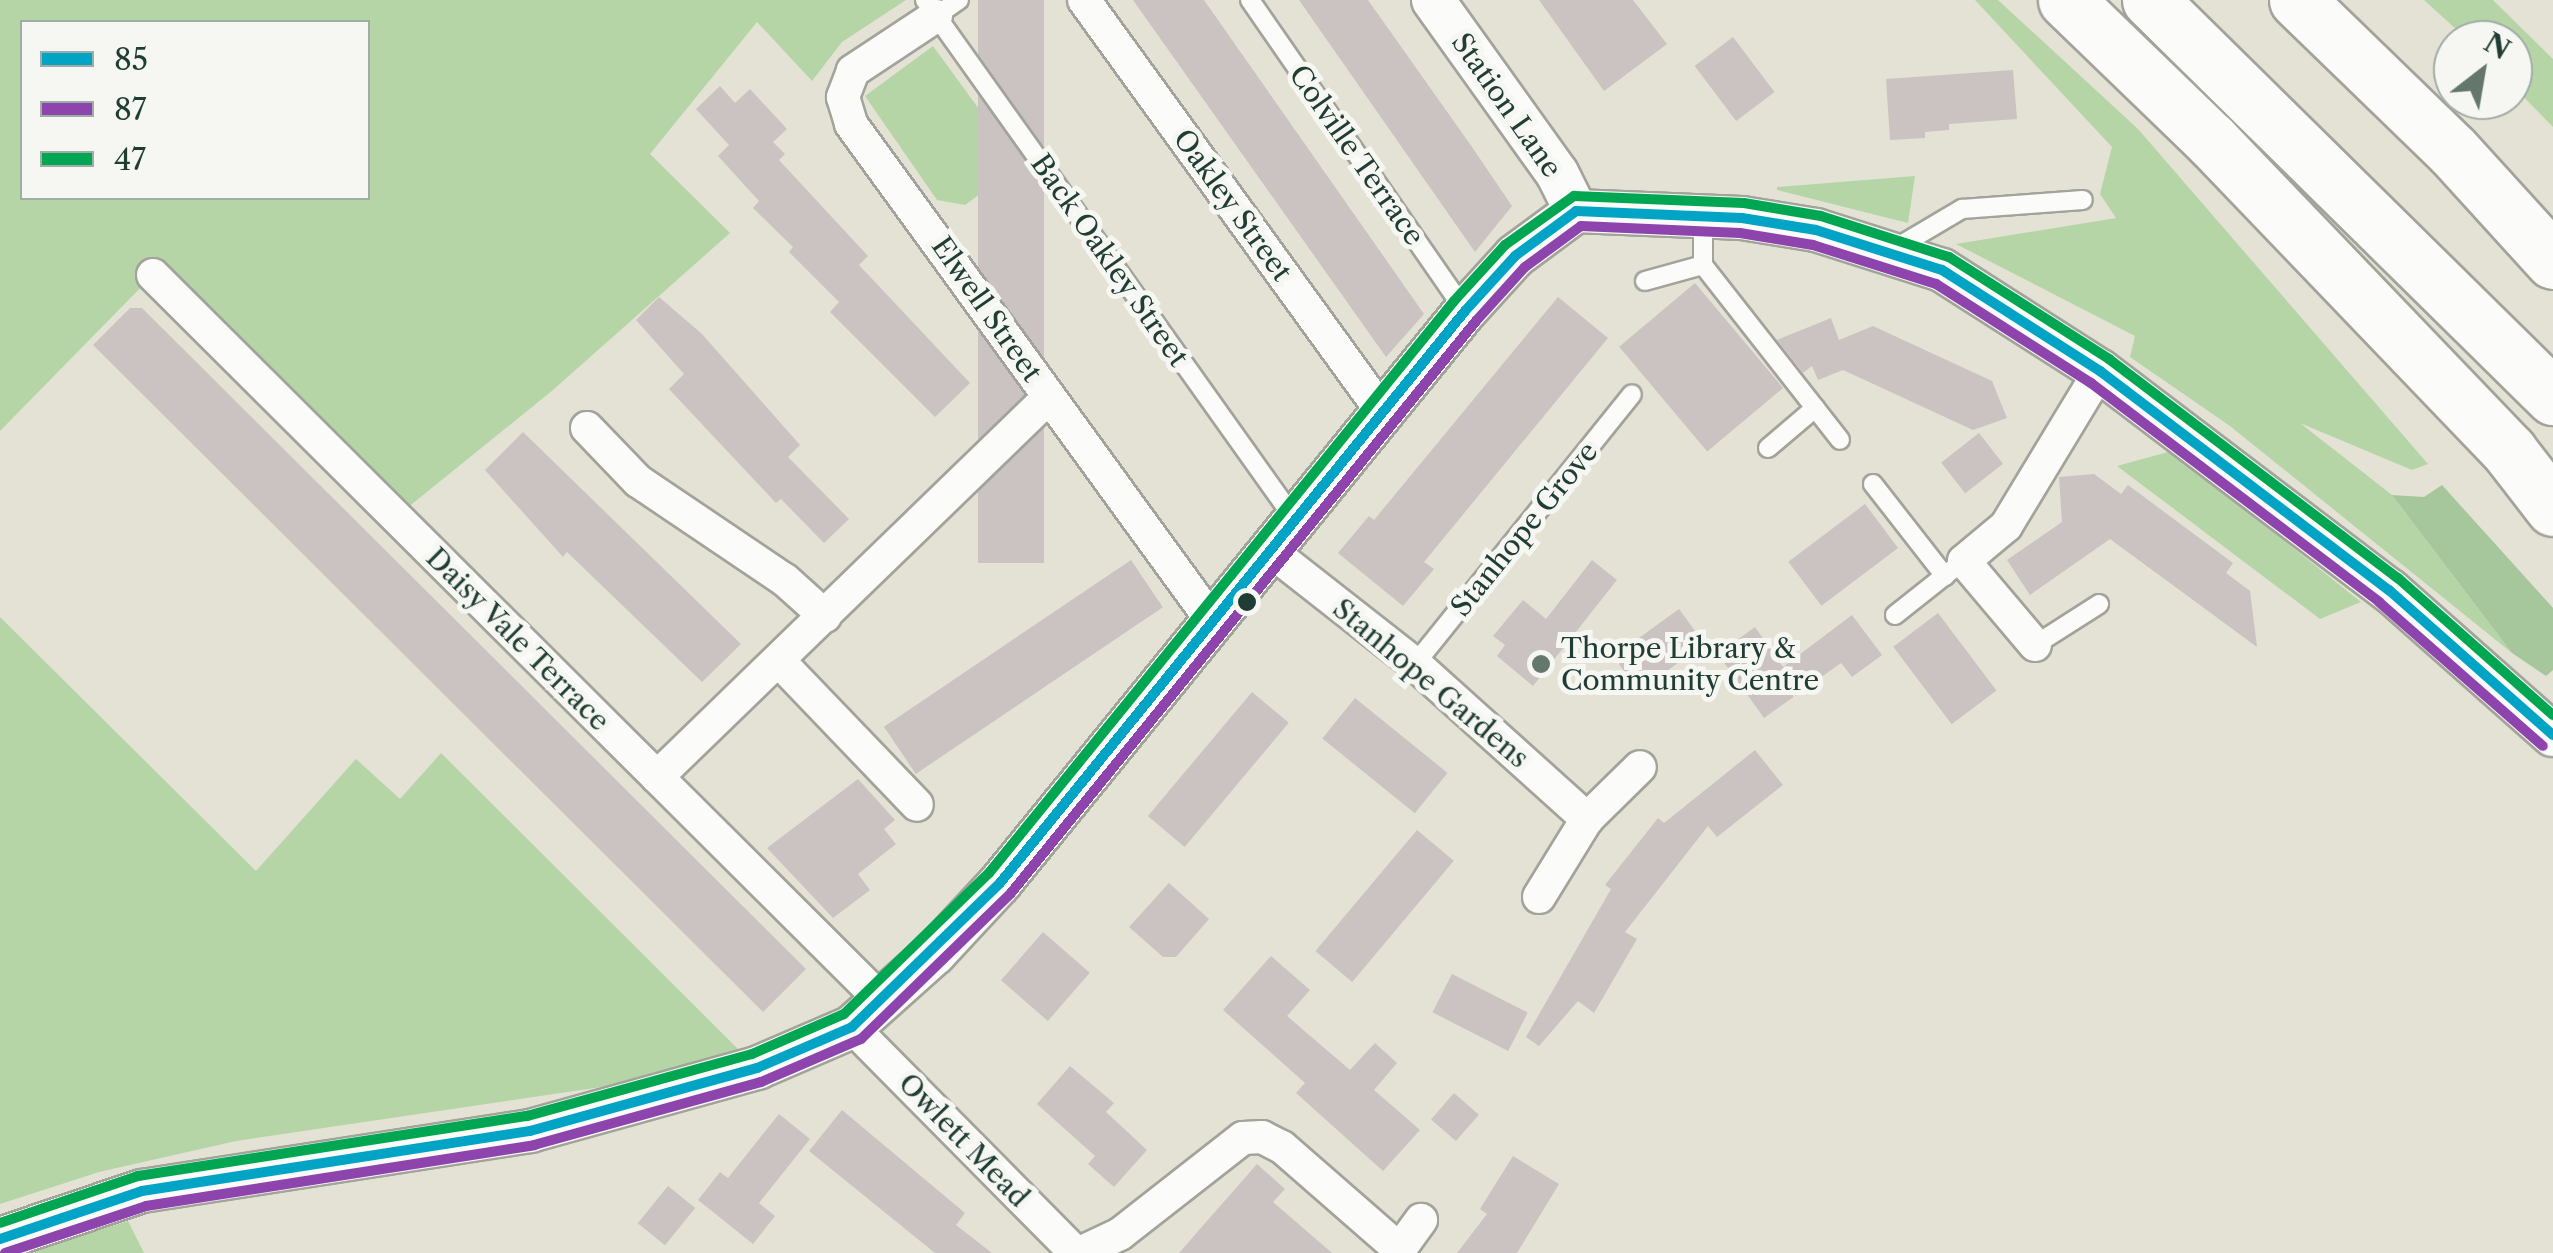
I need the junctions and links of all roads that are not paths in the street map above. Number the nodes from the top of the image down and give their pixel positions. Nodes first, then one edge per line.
1 (1084, 0) edge
2 (1250, 0) edge
3 (1433, 0) edge
4 (2066, 0) edge
5 (2150, 0) edge
6 (2297, 0) edge
7 (940, 5) edge
8 (2083, 200) dead end
9 (1576, 211) junction
10 (1703, 218) junction
11 (1891, 251) junction
12 (2553, 261) edge
13 (1703, 265) junction
14 (153, 275) dead end
15 (1645, 281) dead end
16 (1464, 311) junction
17 (2100, 371) junction
18 (1632, 394) dead end
19 (1049, 396) junction
20 (2553, 396) edge
21 (1815, 408) junction
22 (1381, 410) junction
23 (587, 428) dead end
24 (1840, 440) dead end
25 (1768, 448) dead end
26 (1873, 484) dead end
27 (2553, 508) edge
28 (1284, 536) junction
29 (1954, 568) junction
30 (2099, 604) dead end
31 (1895, 615) dead end
32 (825, 616) junction
33 (1212, 622) junction
34 (2035, 645) joint
35 (779, 660) junction
36 (1415, 664) junction
37 (2553, 734) edge
38 (1640, 766) dead end
39 (657, 777) junction
40 (917, 805) dead end
41 (1587, 819) junction
42 (1539, 897) dead end
43 (868, 1015) junction
44 (1420, 1220) dead end
45 (0, 1240) edge
46 (1399, 1252) edge
47 (1078, 1253) edge

1 - 22 street, Oakley Street
2 - 16 lane, Colville Terrace
3 - 9 street, Station Lane
4 - 27 highway
5 - 20 highway
6 - 12 highway
7 - 19 street, Elwell Street
7 - 28 lane, Back Oakley Street
8 - 11 lane
9 - 10 street
9 - 16 street
10 - 11 street
10 - 13 lane
11 - 17 street
13 - 15 lane
13 - 21 lane
14 - 39 street, Daisy Vale Terrace
16 - 22 street
17 - 29 street
17 - 37 street
18 - 36 lane, Stanhope Grove
19 - 32 street
19 - 33 street, Elwell Street
21 - 24 lane
21 - 25 lane
22 - 28 street
23 - 32 street
26 - 29 lane
28 - 33 street
28 - 36 street, Stanhope Gardens
29 - 31 lane
29 - 34 street
30 - 34 lane
32 - 35 street
33 - 43 street
35 - 39 street
35 - 40 street
36 - 41 street, Stanhope Gardens
38 - 41 street
39 - 43 street, Daisy Vale Terrace
41 - 42 street
43 - 45 street
43 - 47 street, Owlett Mead
44 - 46 street
46 - 47 street

